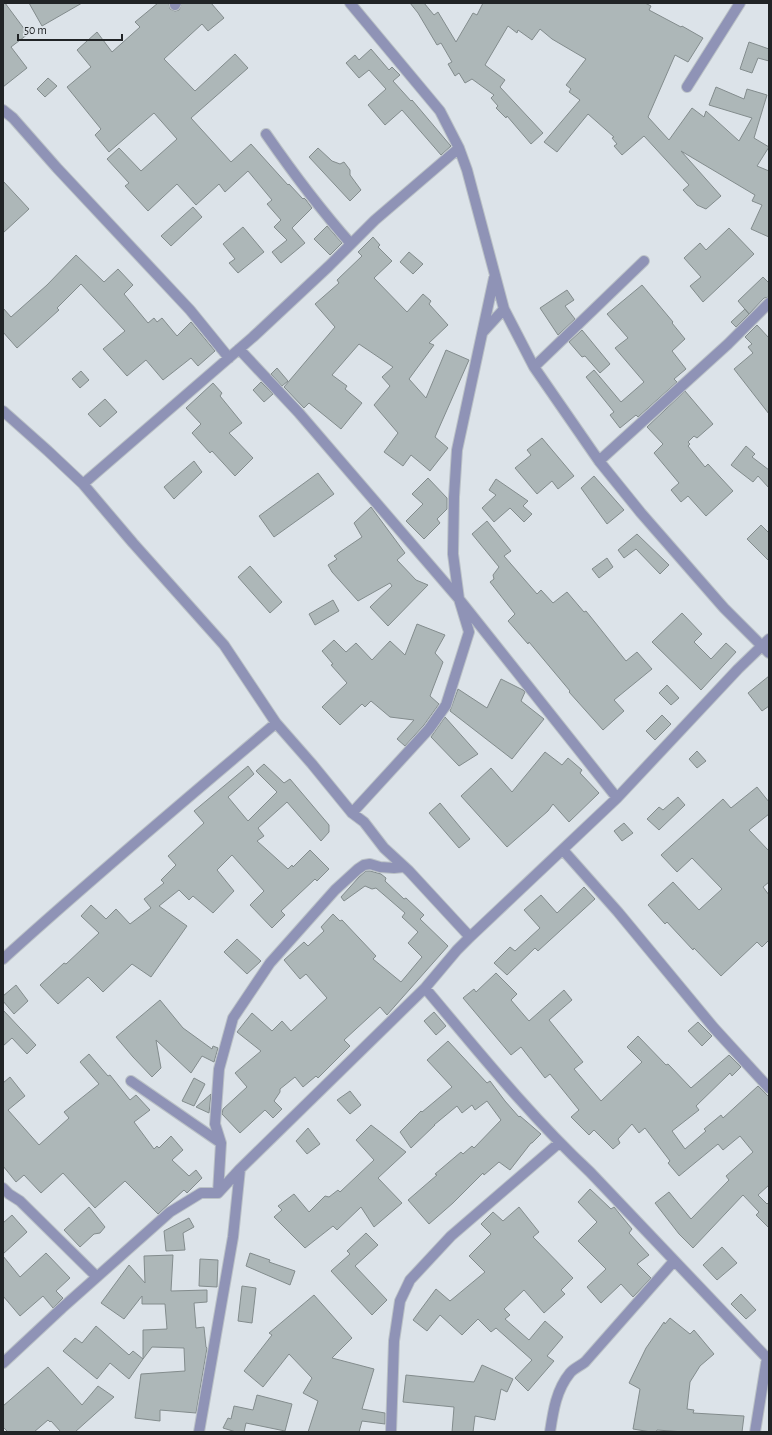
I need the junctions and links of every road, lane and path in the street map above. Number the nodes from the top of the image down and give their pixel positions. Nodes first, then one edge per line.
1 (350, 3) edge
2 (740, 3) edge
3 (687, 87) dead end
4 (3, 110) edge
5 (266, 134) dead end
6 (459, 148) junction
7 (351, 244) junction
8 (644, 261) dead end
9 (495, 276) junction
10 (769, 303) edge
11 (504, 309) junction
12 (482, 333) junction
13 (239, 349) junction
14 (228, 358) junction
15 (534, 367) junction
16 (3, 411) edge
17 (599, 460) junction
18 (83, 484) junction
19 (459, 600) junction
20 (766, 646) edge
21 (276, 724) junction
22 (617, 798) junction
23 (352, 813) junction
24 (563, 850) junction
25 (404, 867) junction
26 (470, 937) junction
27 (3, 959) edge
28 (426, 988) junction
29 (131, 1081) dead end
30 (769, 1088) edge
31 (221, 1143) junction
32 (559, 1143) junction
33 (240, 1169) junction
34 (5, 1193) edge
35 (218, 1193) junction
36 (674, 1261) junction
37 (97, 1277) junction
38 (768, 1357) edge
39 (3, 1363) edge
40 (199, 1432) edge
41 (392, 1432) edge
42 (550, 1432) edge
43 (755, 1432) edge

1 - 6 street
2 - 3 street
4 - 14 street
5 - 7 street
6 - 7 street
6 - 9 street
7 - 13 street
8 - 15 street
9 - 11 street
9 - 12 street
10 - 17 street
11 - 12 street
11 - 15 street
12 - 19 street
13 - 14 street
13 - 19 street
14 - 18 street
15 - 17 street
16 - 18 street
17 - 20 street
18 - 21 street
19 - 22 street
19 - 23 street
20 - 22 street
21 - 23 street
21 - 27 street
22 - 24 street
23 - 25 street
24 - 26 street
24 - 30 street
25 - 26 street
25 - 31 street
26 - 28 street
28 - 32 street
28 - 33 street
29 - 31 street
31 - 35 street
32 - 36 street
32 - 41 street
33 - 35 street
33 - 40 street
34 - 37 street
35 - 37 street
36 - 38 street
36 - 42 street
37 - 39 street
38 - 43 street

